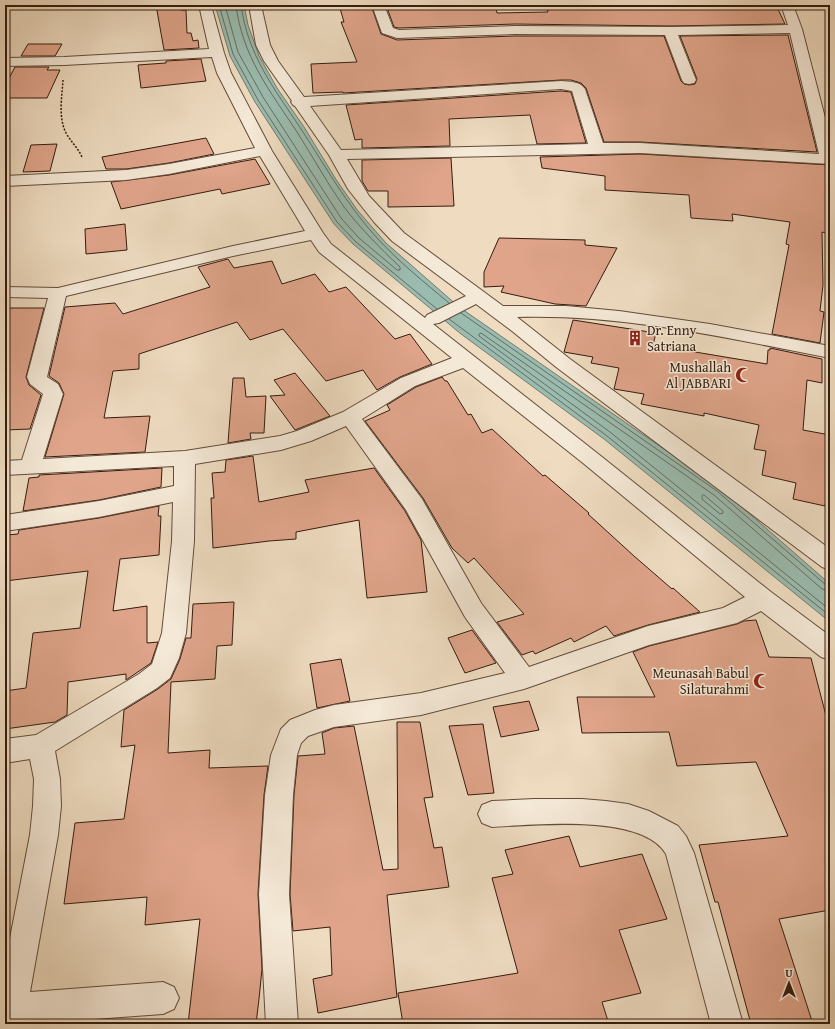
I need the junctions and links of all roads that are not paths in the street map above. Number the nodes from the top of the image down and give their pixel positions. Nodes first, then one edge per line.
1 (205, 5) edge
2 (255, 5) edge
3 (378, 5) edge
4 (786, 5) edge
5 (796, 29) junction
6 (670, 31) junction
7 (217, 53) junction
8 (5, 62) edge
9 (689, 80) dead end
10 (298, 102) junction
11 (815, 103) junction
12 (830, 104) edge
13 (597, 148) junction
14 (264, 151) junction
15 (336, 155) junction
16 (829, 159) edge
17 (5, 181) edge
18 (315, 234) junction
19 (5, 292) edge
20 (58, 293) junction
21 (469, 301) dead end
22 (498, 312) junction
23 (433, 319) dead end
24 (830, 352) edge
25 (465, 360) junction
26 (350, 417) junction
27 (185, 458) junction
28 (30, 466) junction
29 (5, 468) edge
30 (185, 492) junction
31 (5, 523) edge
32 (827, 551) edge
33 (763, 599) junction
34 (830, 650) edge
35 (524, 679) junction
36 (41, 746) junction
37 (5, 750) edge
38 (492, 814) dead end
39 (162, 998) dead end
40 (10, 1016) edge
41 (282, 1024) edge
42 (726, 1024) edge

1 - 7 street
2 - 10 street
3 - 6 street
4 - 5 street
5 - 6 street
5 - 11 street
6 - 9 street
7 - 8 street
7 - 14 street
10 - 13 street
10 - 15 street
11 - 12 street
11 - 16 street
13 - 15 street
13 - 16 street
14 - 17 street
14 - 18 street
15 - 22 street
18 - 20 street
18 - 25 street
19 - 20 street
20 - 28 street
21 - 23 street
22 - 24 street
22 - 32 street
25 - 26 street
25 - 33 street
26 - 27 street
26 - 35 street
27 - 28 street
27 - 30 street
28 - 29 street
30 - 31 street
30 - 36 street
33 - 34 street
33 - 35 street
35 - 41 street
36 - 37 street
36 - 40 street
38 - 42 street
39 - 40 street

